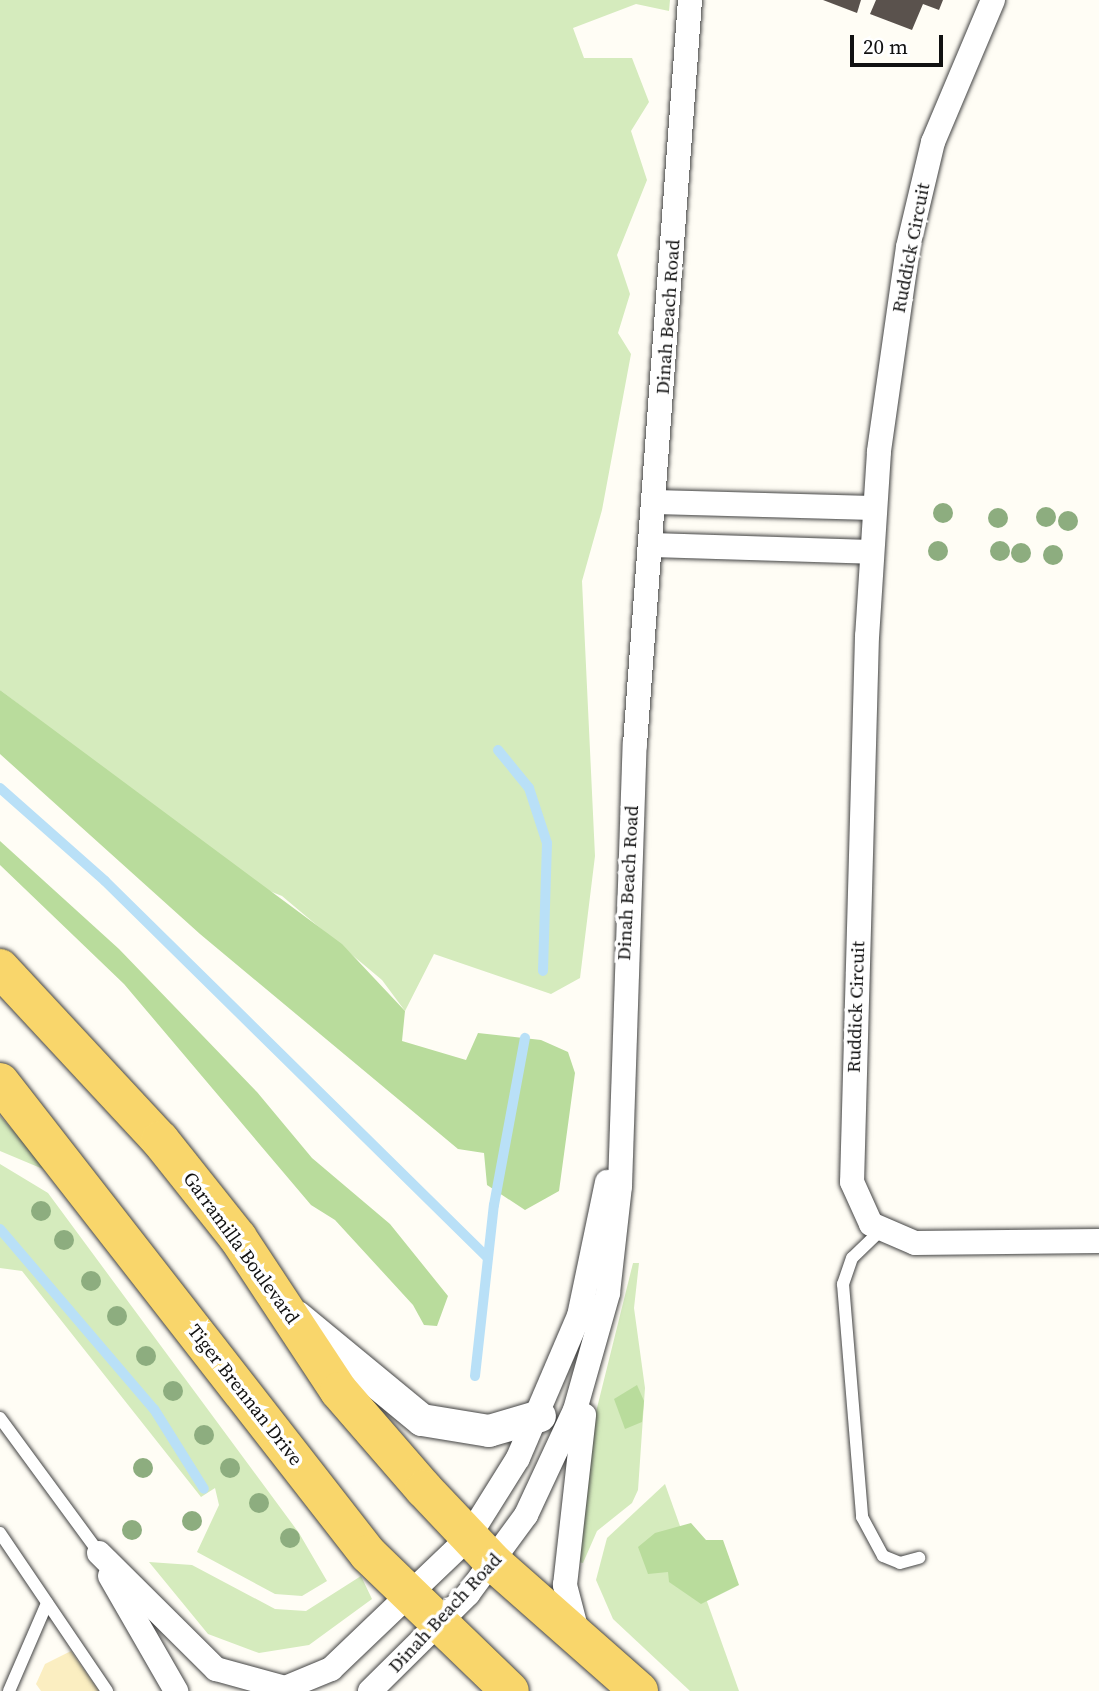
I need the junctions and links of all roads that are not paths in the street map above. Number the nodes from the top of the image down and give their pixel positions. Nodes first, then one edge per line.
1 (690, 0) edge
2 (993, 0) edge
3 (655, 502) junction
4 (873, 508) junction
5 (652, 545) junction
6 (871, 552) junction
7 (0, 968) edge
8 (0, 1082) edge
9 (621, 1131) junction
10 (879, 1232) junction
11 (1099, 1241) edge
12 (290, 1312) junction
13 (597, 1335) junction
14 (540, 1416) junction
15 (0, 1418) edge
16 (0, 1533) edge
17 (482, 1551) junction
18 (99, 1553) junction
19 (919, 1558) dead end
20 (409, 1596) junction
21 (47, 1603) junction
22 (439, 1624) junction
23 (579, 1639) junction
24 (272, 1689) edge
25 (9, 1691) edge
26 (107, 1691) edge
27 (176, 1691) edge
28 (370, 1691) edge
29 (509, 1691) edge
30 (639, 1691) edge

1 - 3 street, Dinah Beach Road
2 - 4 street, Ruddick Circuit
3 - 4 street
3 - 5 street, Dinah Beach Road
4 - 6 street, Ruddick Circuit
5 - 6 street
5 - 9 street, Dinah Beach Road
6 - 10 street, Ruddick Circuit
7 - 12 main road, Garramilla Boulevard
8 - 20 main road, Tiger Brennan Drive
9 - 13 street, Dinah Beach Road
9 - 14 street
10 - 11 street
10 - 19 lane
12 - 14 street
12 - 17 main road, Garramilla Boulevard
13 - 17 street, Dinah Beach Road
13 - 23 street
14 - 17 street
15 - 18 lane
16 - 21 lane
17 - 20 street, Dinah Beach Road
17 - 22 street, Dinah Beach Road
17 - 23 main road
18 - 24 street
18 - 27 street
20 - 22 main road, Tiger Brennan Drive
20 - 24 street, Dinah Beach Road
21 - 25 lane
21 - 26 lane
22 - 28 street, Dinah Beach Road
22 - 29 main road, Tiger Brennan Drive
23 - 30 main road

